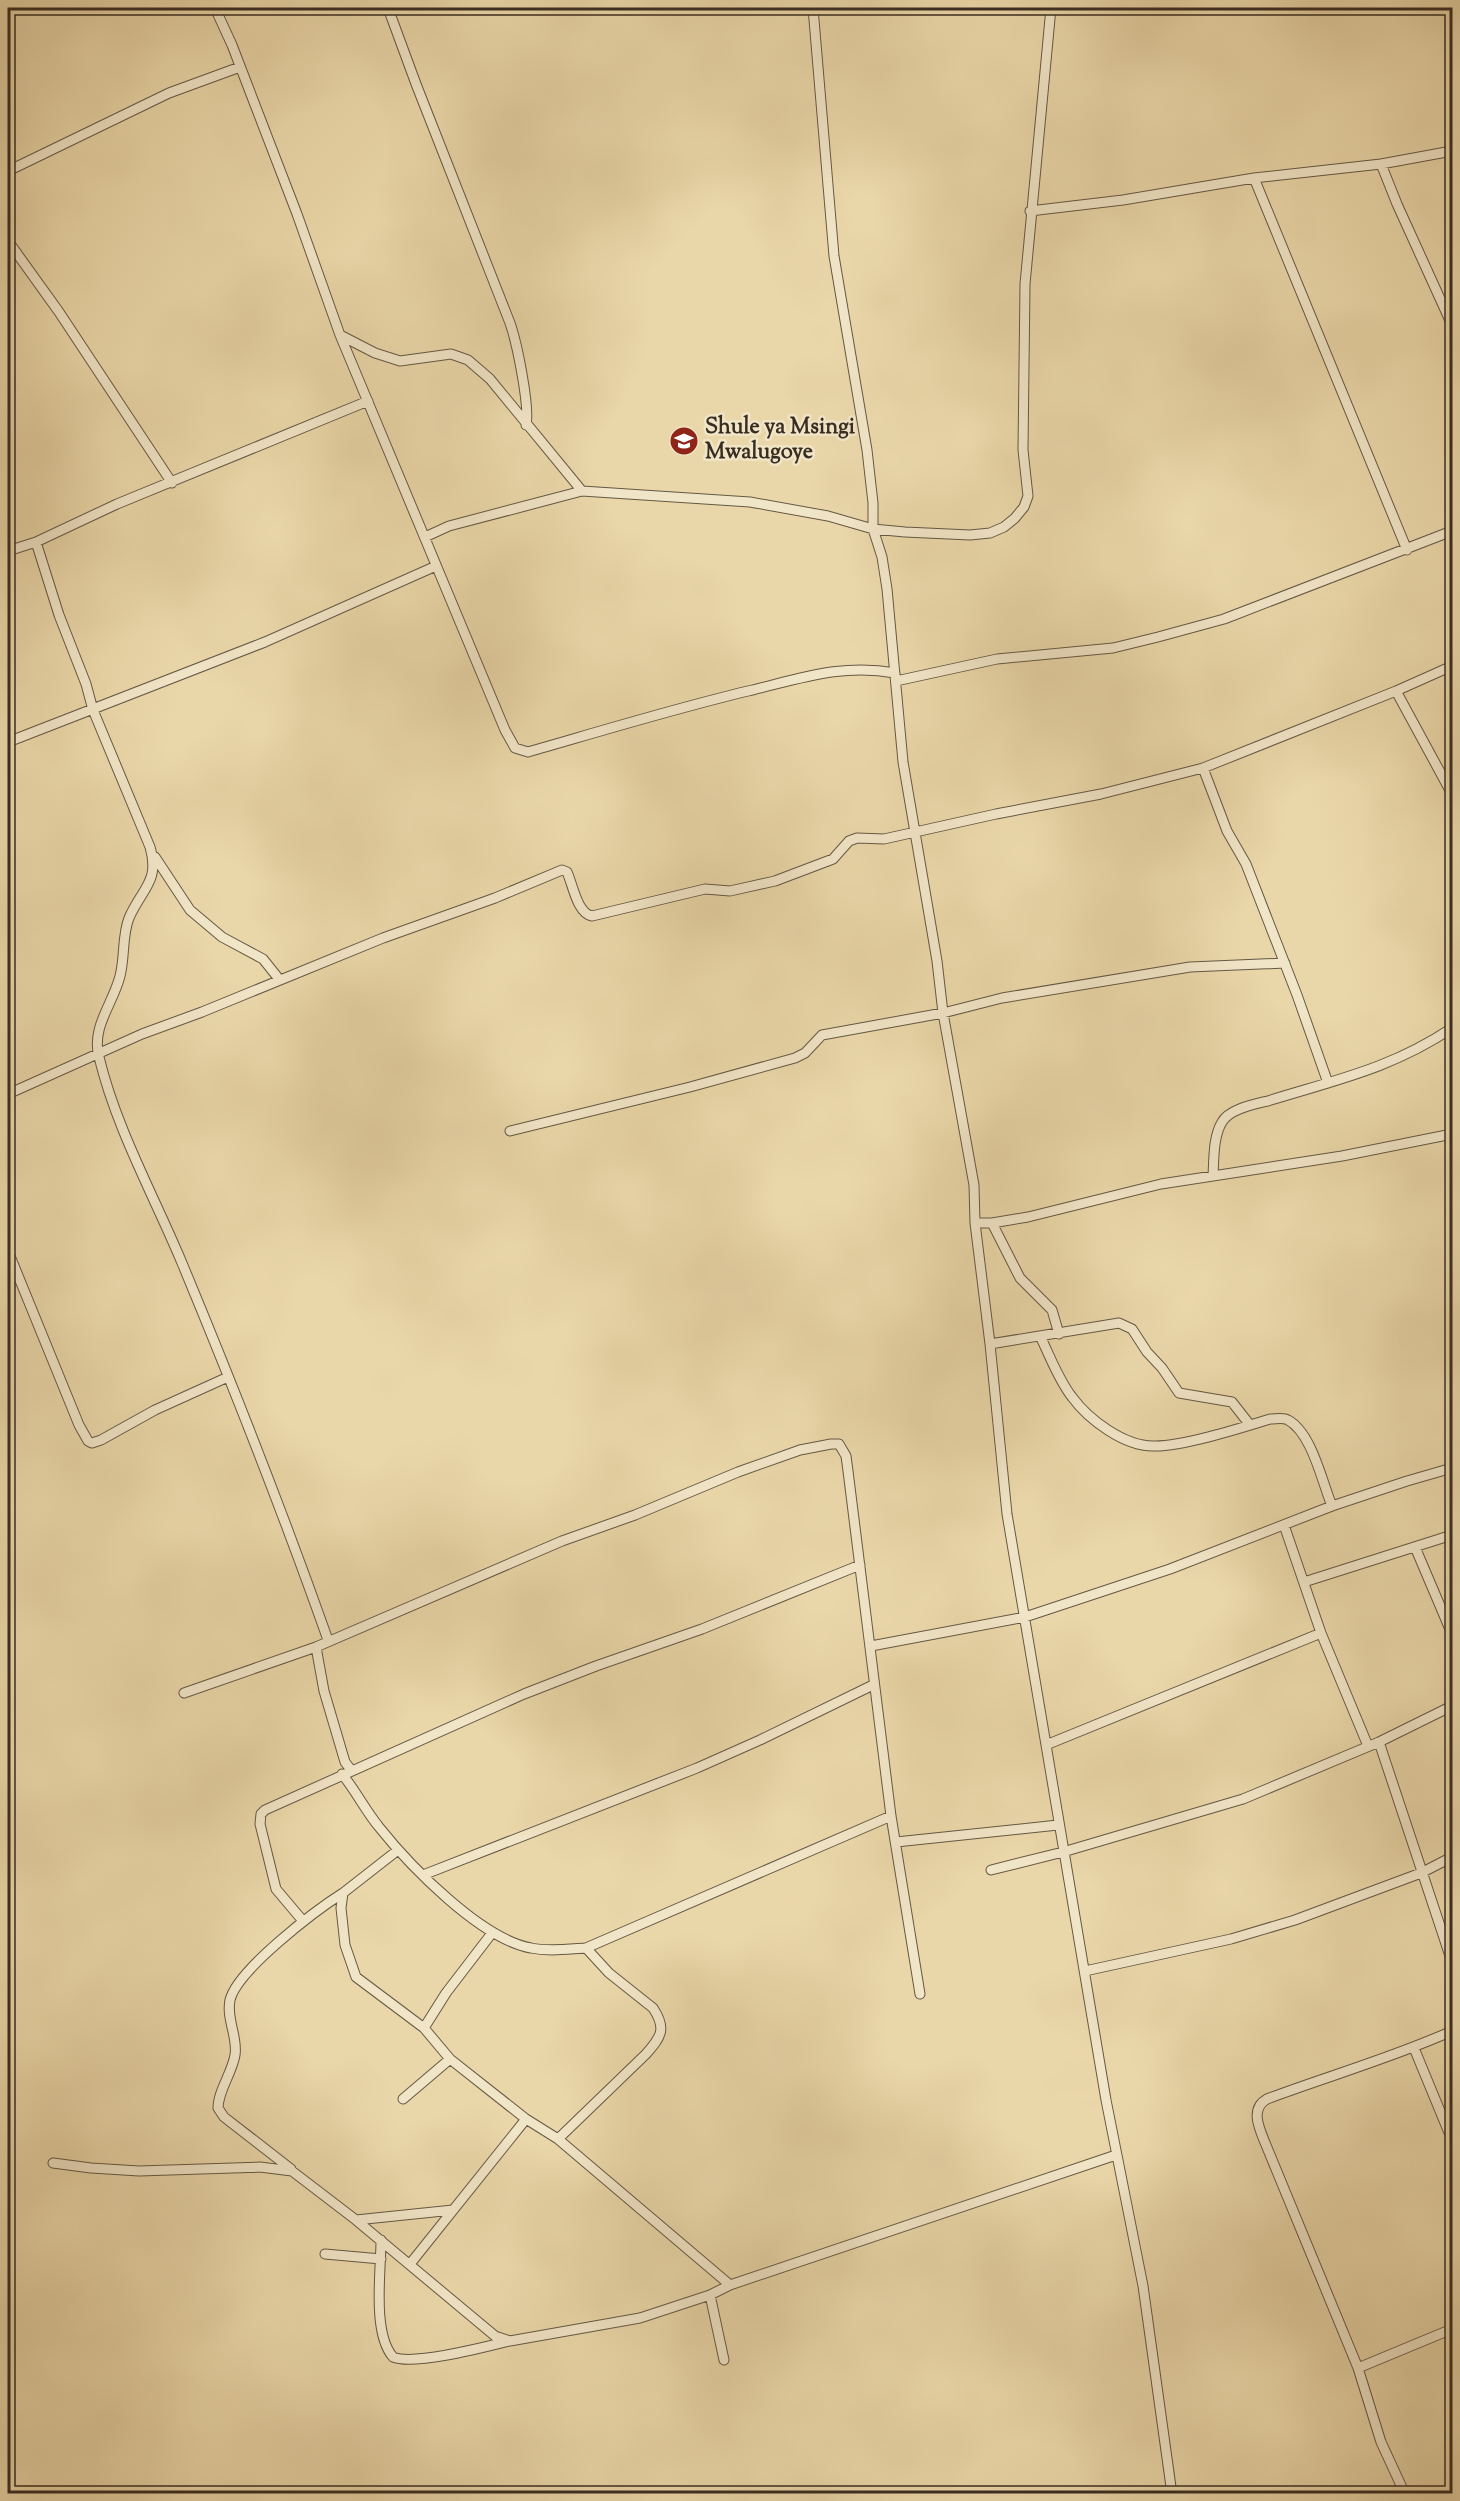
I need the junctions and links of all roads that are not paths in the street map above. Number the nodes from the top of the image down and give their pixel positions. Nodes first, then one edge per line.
1 (215, 8) edge
2 (388, 8) edge
3 (813, 8) edge
4 (1051, 8) edge
5 (240, 67) junction
6 (1452, 152) edge
7 (1381, 164) junction
8 (8, 171) edge
9 (1254, 178) junction
10 (1030, 211) junction
11 (8, 241) edge
12 (1452, 325) edge
13 (340, 335) junction
14 (368, 401) junction
15 (526, 425) junction
16 (172, 483) junction
17 (582, 491) junction
18 (873, 529) junction
19 (1452, 531) edge
20 (425, 537) junction
21 (36, 542) junction
22 (1407, 550) junction
23 (8, 551) edge
24 (436, 566) junction
25 (1452, 666) edge
26 (896, 677) junction
27 (1396, 691) junction
28 (93, 710) junction
29 (8, 742) edge
30 (1203, 768) junction
31 (1452, 794) edge
32 (915, 832) junction
33 (152, 853) junction
34 (1285, 963) junction
35 (279, 979) junction
36 (943, 1013) junction
37 (1452, 1028) edge
38 (98, 1055) junction
39 (1328, 1083) junction
40 (8, 1094) edge
41 (510, 1131) dead end
42 (1452, 1134) edge
43 (1212, 1176) junction
44 (975, 1223) junction
45 (992, 1223) junction
46 (8, 1251) edge
47 (1059, 1334) junction
48 (1040, 1336) junction
49 (990, 1344) junction
50 (228, 1377) junction
51 (1250, 1425) junction
52 (1452, 1468) edge
53 (1332, 1506) junction
54 (1284, 1525) junction
55 (1452, 1535) edge
56 (1415, 1547) junction
57 (860, 1565) junction
58 (1304, 1582) junction
59 (1025, 1617) junction
60 (1321, 1633) junction
61 (1452, 1634) edge
62 (328, 1640) junction
63 (871, 1646) junction
64 (316, 1647) junction
65 (873, 1685) junction
66 (184, 1693) dead end
67 (1452, 1706) edge
68 (1379, 1742) junction
69 (1046, 1745) junction
70 (1368, 1746) junction
71 (346, 1772) junction
72 (891, 1816) junction
73 (1058, 1825) junction
74 (896, 1842) junction
75 (398, 1850) junction
76 (1063, 1852) junction
77 (1452, 1857) edge
78 (991, 1870) dead end
79 (1421, 1873) junction
80 (423, 1875) junction
81 (343, 1893) junction
82 (303, 1921) junction
83 (492, 1933) junction
84 (586, 1948) junction
85 (1452, 1962) edge
86 (1084, 1971) junction
87 (920, 1994) dead end
88 (424, 2028) junction
89 (1452, 2031) edge
90 (1414, 2048) junction
91 (450, 2059) junction
92 (403, 2099) dead end
93 (526, 2119) junction
94 (558, 2139) junction
95 (1452, 2140) edge
96 (1116, 2155) junction
97 (53, 2163) dead end
98 (292, 2171) junction
99 (453, 2210) junction
100 (356, 2220) junction
101 (381, 2240) junction
102 (325, 2254) dead end
103 (381, 2259) junction
104 (410, 2264) junction
105 (730, 2285) junction
106 (710, 2295) junction
107 (1452, 2330) edge
108 (510, 2341) junction
109 (724, 2360) dead end
110 (1358, 2368) junction
111 (1172, 2493) edge
112 (1405, 2493) edge

1 - 5 street
2 - 15 street
3 - 18 street
4 - 10 street
5 - 8 street
5 - 13 street
6 - 7 street
7 - 9 street
7 - 12 street
9 - 10 street
9 - 22 street
10 - 18 street
11 - 16 street
13 - 14 street
13 - 15 street
14 - 16 street
14 - 20 street
15 - 17 street
16 - 21 street
17 - 18 street
17 - 20 street
18 - 26 street
19 - 22 street
20 - 24 street
21 - 23 street
21 - 28 street
22 - 26 street
24 - 26 street
24 - 28 street
25 - 27 street
26 - 32 street
27 - 30 street
27 - 31 street
28 - 29 street
28 - 33 street
30 - 32 street
30 - 34 street
32 - 35 street
32 - 36 street
33 - 35 street
33 - 38 street
34 - 36 street
34 - 39 street
35 - 38 street
36 - 41 street
36 - 44 street
37 - 39 street
38 - 40 street
38 - 50 street
39 - 43 street
42 - 43 street
43 - 45 street
44 - 45 street
44 - 49 street
45 - 47 street
46 - 50 street
47 - 48 street
47 - 51 street
48 - 49 street
48 - 51 street
49 - 59 street
50 - 62 street
51 - 53 street
52 - 53 street
53 - 54 street
54 - 58 street
54 - 59 street
55 - 56 street
56 - 58 street
56 - 61 street
57 - 62 street
57 - 63 street
57 - 71 street
58 - 60 street
59 - 63 street
59 - 69 street
60 - 69 street
60 - 70 street
62 - 64 street
63 - 65 street
64 - 66 street
64 - 71 street
65 - 72 street
65 - 80 street
67 - 68 street
68 - 70 street
68 - 79 street
69 - 73 street
70 - 76 street
71 - 75 street
71 - 82 street
72 - 74 street
72 - 84 street
73 - 74 street
73 - 76 street
74 - 87 street
75 - 80 street
75 - 81 street
76 - 78 street
76 - 86 street
77 - 79 street
79 - 85 street
79 - 86 street
80 - 83 street
81 - 82 street
81 - 88 street
82 - 98 street
83 - 84 street
83 - 88 street
84 - 94 street
86 - 96 street
88 - 91 street
89 - 90 street
90 - 95 street
90 - 110 street
91 - 92 street
91 - 93 street
93 - 94 street
93 - 99 street
94 - 105 street
96 - 105 street
96 - 111 street
97 - 98 street
98 - 100 street
99 - 100 street
99 - 104 street
100 - 101 street
101 - 103 street
101 - 104 street
102 - 103 street
103 - 108 street
104 - 108 street
105 - 106 street
106 - 108 street
106 - 109 street
107 - 110 street
110 - 112 street

